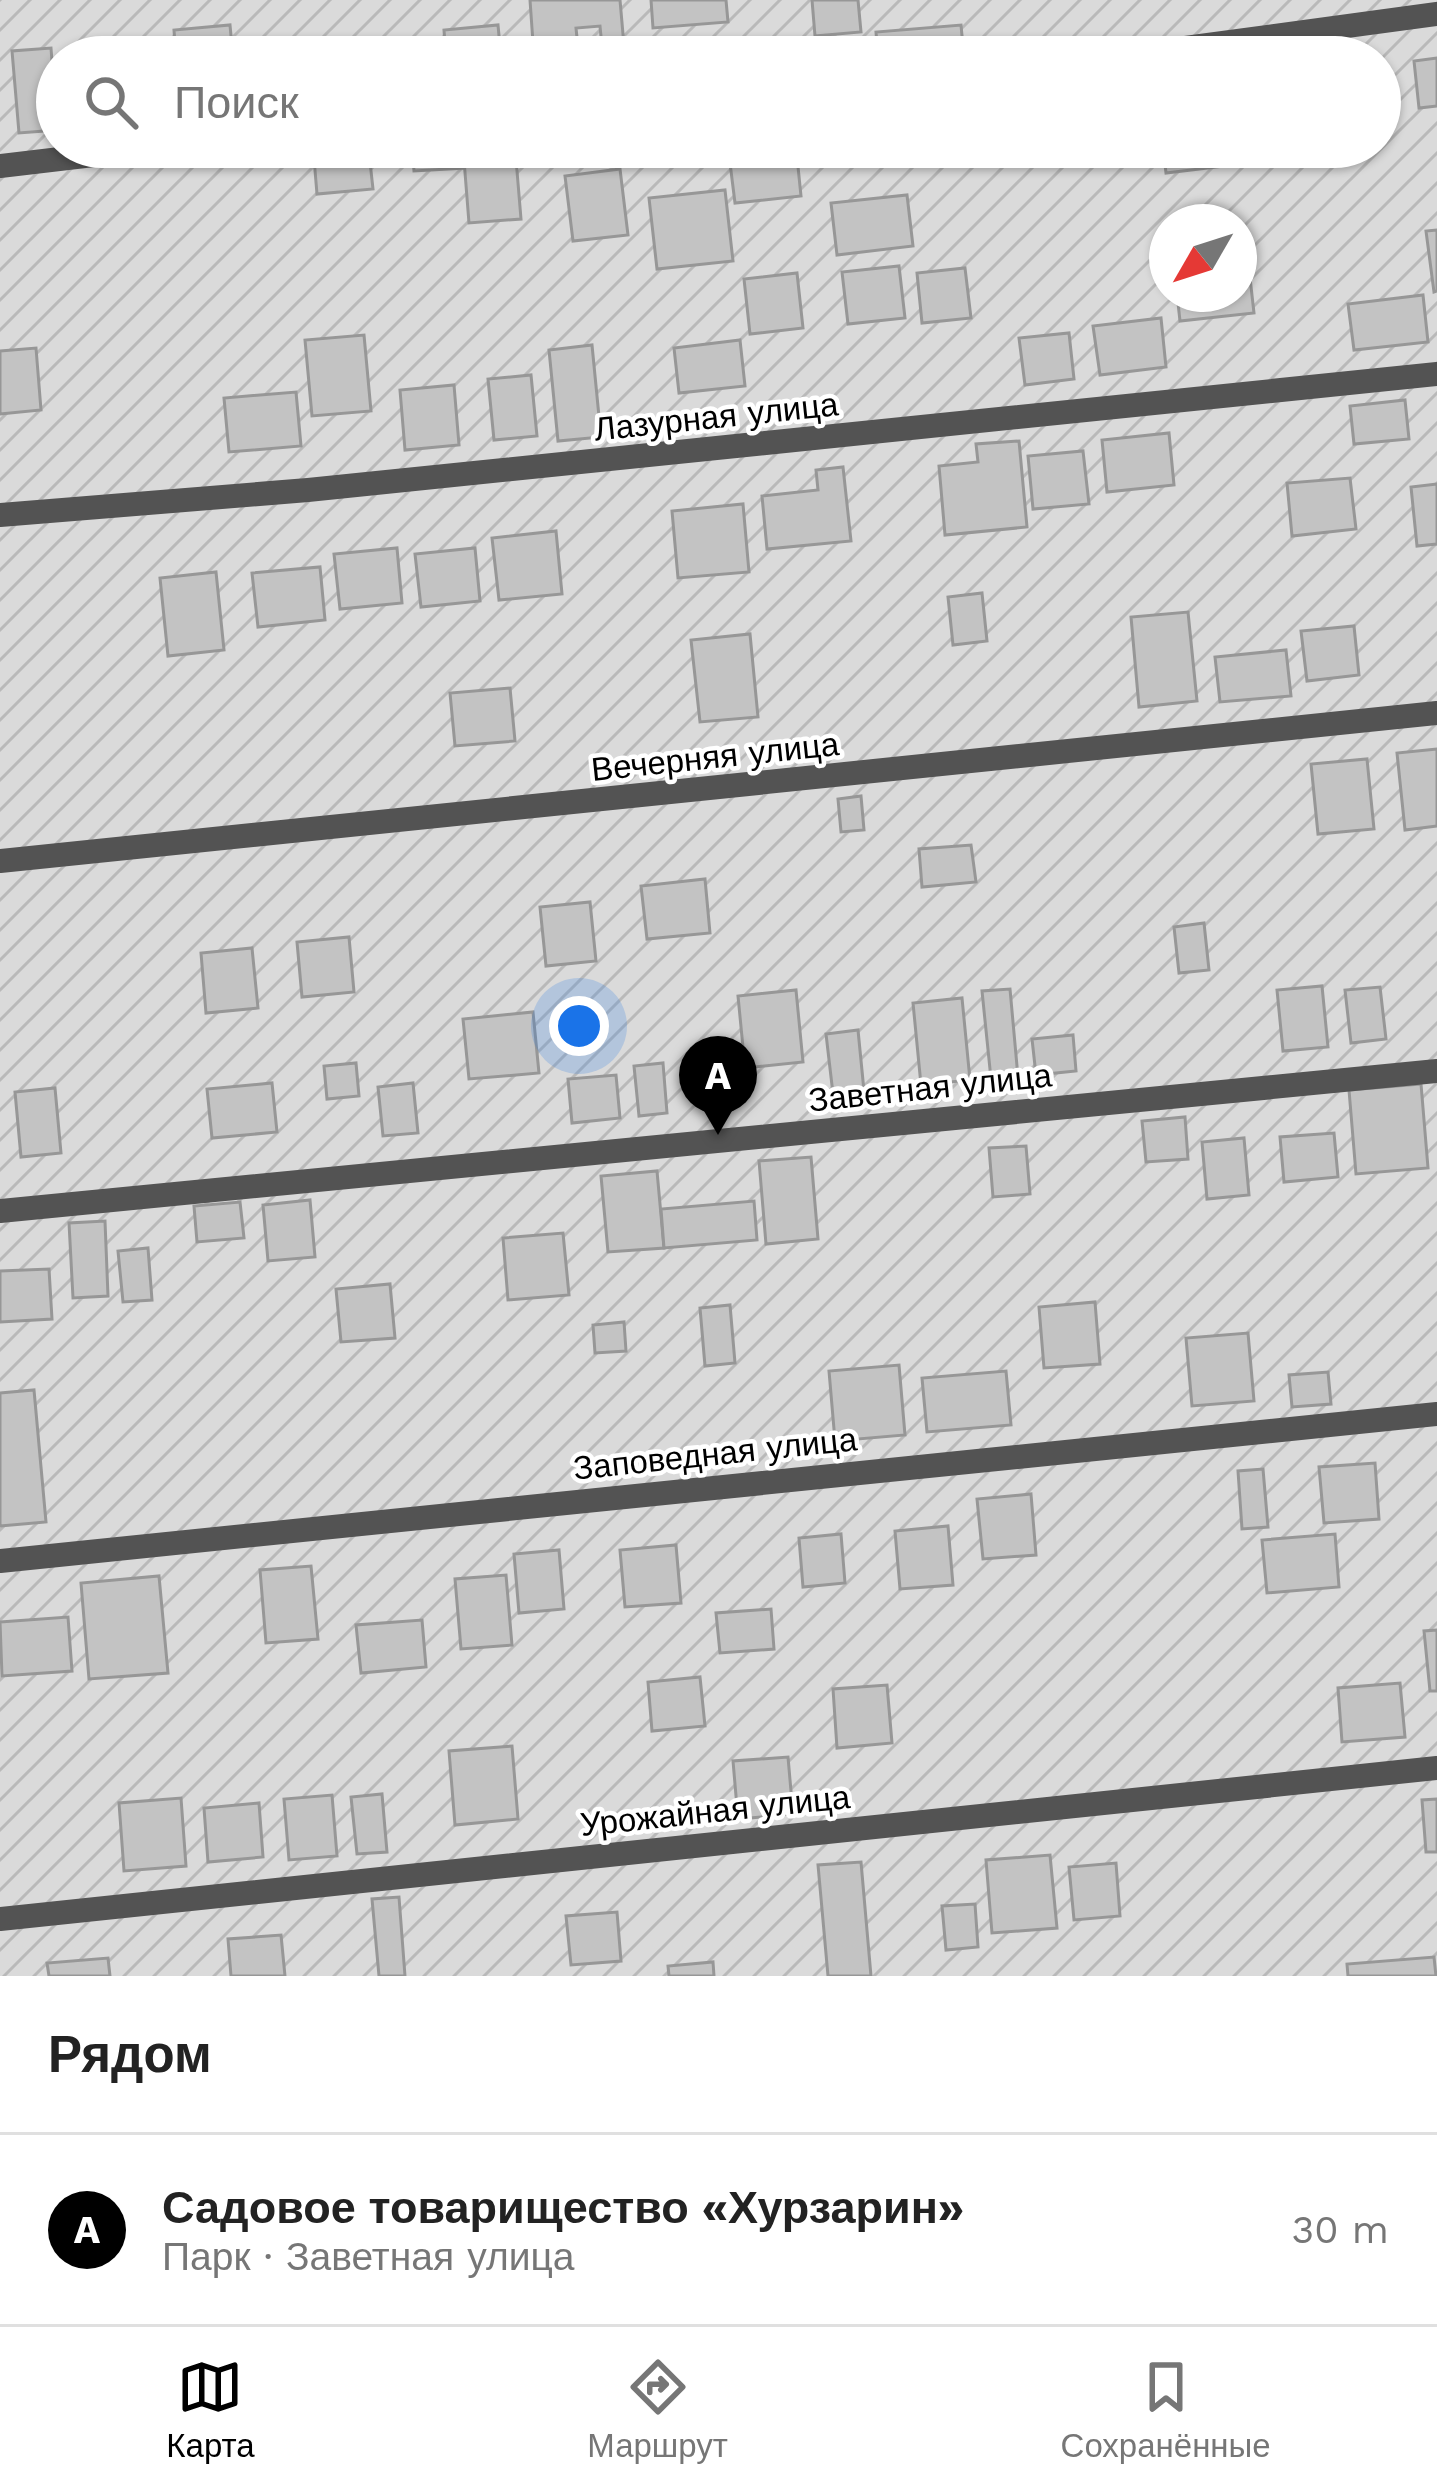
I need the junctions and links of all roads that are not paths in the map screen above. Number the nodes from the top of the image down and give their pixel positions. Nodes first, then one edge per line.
1 (1437, 14) edge
2 (1274, 36) edge
3 (36, 162) edge
4 (0, 166) edge
5 (1437, 374) edge
6 (0, 515) edge
7 (1437, 713) edge
8 (0, 861) edge
9 (1437, 1071) edge
10 (0, 1211) edge
11 (1437, 1414) edge
12 (0, 1561) edge
13 (1437, 1768) edge
14 (0, 1918) edge

1 - 2 street
3 - 4 street
5 - 6 street, Лазурная улица
7 - 8 street, Вечерняя улица
9 - 10 street, Заветная улица
11 - 12 street, Заповедная улица
13 - 14 street, Урожайная улица

